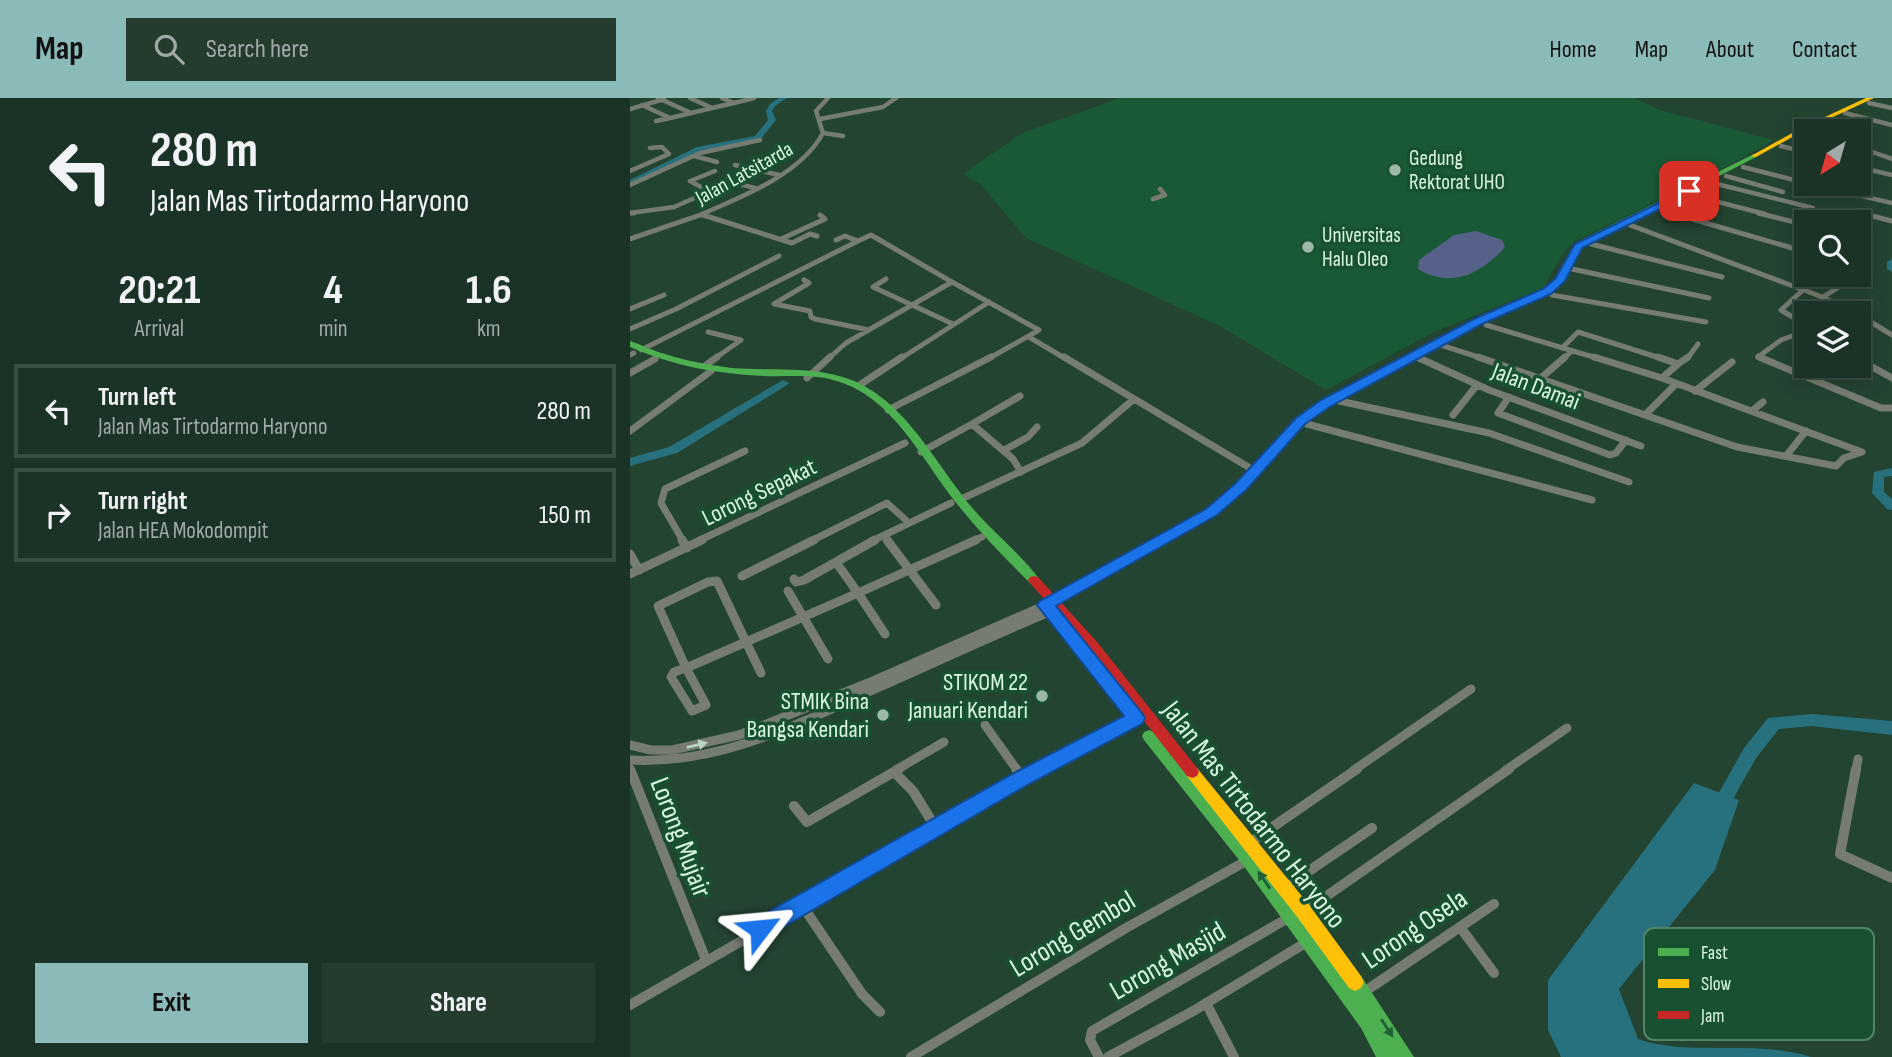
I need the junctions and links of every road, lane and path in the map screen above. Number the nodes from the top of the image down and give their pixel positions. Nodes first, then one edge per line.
1 (668, 98) edge
2 (690, 98) edge
3 (722, 98) edge
4 (755, 98) edge
5 (828, 98) edge
6 (896, 98) edge
7 (660, 99) edge
8 (1872, 100) edge
9 (630, 103) edge
10 (734, 103) junction
11 (641, 106) junction
12 (712, 108) junction
13 (1892, 108) edge
14 (630, 109) edge
15 (1849, 110) junction
16 (691, 113) junction
17 (670, 118) junction
18 (820, 119) junction
19 (1832, 119) edge
20 (656, 121) dead end
21 (1892, 125) edge
22 (823, 134) junction
23 (843, 136) dead end
24 (1794, 139) edge
25 (1794, 139) edge
26 (760, 140) dead end
27 (1781, 146) junction
28 (650, 148) dead end
29 (1794, 149) edge
30 (1871, 152) edge
31 (694, 156) junction
32 (1892, 159) edge
33 (717, 162) dead end
34 (1749, 162) junction
35 (735, 165) dead end
36 (1871, 169) edge
37 (630, 171) edge
38 (715, 171) dead end
39 (706, 174) junction
40 (779, 174) junction
41 (1892, 175) edge
42 (1726, 177) junction
43 (1794, 179) edge
44 (731, 182) junction
45 (1713, 183) junction
46 (630, 185) edge
47 (755, 188) junction
48 (1160, 189) dead end
49 (708, 191) junction
50 (1783, 192) dead end
51 (1865, 196) edge
52 (1682, 198) junction
53 (1153, 199) dead end
54 (1892, 202) edge
55 (1813, 208) dead end
56 (1662, 210) junction
57 (630, 213) edge
58 (703, 215) junction
59 (820, 215) dead end
60 (1871, 216) edge
61 (1892, 221) edge
62 (1794, 222) edge
63 (1622, 226) junction
64 (817, 236) dead end
65 (630, 239) edge
66 (781, 239) junction
67 (836, 240) dead end
68 (858, 241) junction
69 (1591, 244) junction
70 (1794, 248) edge
71 (779, 256) dead end
72 (1569, 268) junction
73 (1722, 277) dead end
74 (886, 279) dead end
75 (804, 280) dead end
76 (952, 282) junction
77 (1839, 287) edge
78 (1803, 290) junction
79 (664, 295) dead end
80 (1552, 295) junction
81 (1823, 297) junction
82 (1709, 298) dead end
83 (1831, 301) edge
84 (989, 302) junction
85 (774, 304) junction
86 (910, 304) junction
87 (630, 309) edge
88 (765, 309) dead end
89 (1794, 318) edge
90 (1706, 322) dead end
91 (1871, 322) edge
92 (1481, 323) junction
93 (953, 324) junction
94 (630, 329) edge
95 (869, 330) junction
96 (708, 332) dead end
97 (1794, 335) edge
98 (1892, 335) edge
99 (1029, 337) junction
100 (1698, 344) dead end
101 (1441, 345) junction
102 (1562, 348) junction
103 (633, 350) edge
104 (1572, 351) junction
105 (1419, 358) junction
106 (654, 359) junction
107 (673, 361) junction
108 (1732, 362) dead end
109 (1678, 364) junction
110 (1871, 366) edge
111 (708, 368) junction
112 (630, 373) edge
113 (1794, 373) edge
114 (808, 376) junction
115 (1541, 378) junction
116 (1807, 378) edge
117 (1892, 378) edge
118 (1662, 379) junction
119 (1676, 384) junction
120 (1477, 385) junction
121 (858, 386) junction
122 (1362, 386) junction
123 (1695, 391) junction
124 (1020, 396) dead end
125 (1509, 397) junction
126 (1134, 399) junction
127 (1339, 401) junction
128 (1763, 401) dead end
129 (1892, 408) edge
130 (888, 410) junction
131 (1752, 411) junction
132 (1646, 414) junction
133 (1452, 415) dead end
134 (972, 424) junction
135 (1307, 424) junction
136 (895, 425) junction
137 (1037, 426) dead end
138 (630, 431) edge
139 (1806, 431) junction
140 (1626, 440) junction
141 (905, 443) junction
142 (1641, 446) dead end
143 (1004, 450) junction
144 (745, 451) dead end
145 (921, 452) junction
146 (1786, 456) junction
147 (1255, 471) junction
148 (1021, 472) junction
149 (1629, 482) dead end
150 (1592, 500) dead end
151 (958, 505) junction
152 (908, 522) junction
153 (1194, 526) junction
154 (982, 537) junction
155 (886, 538) dead end
156 (687, 548) junction
157 (630, 554) edge
158 (838, 565) dead end
159 (639, 570) junction
160 (908, 570) junction
161 (630, 574) edge
162 (742, 576) dead end
163 (794, 579) dead end
164 (788, 591) dead end
165 (858, 593) junction
166 (936, 605) dead end
167 (1052, 606) junction
168 (804, 617) junction
169 (885, 634) dead end
170 (746, 642) junction
171 (828, 659) dead end
172 (686, 668) junction
173 (761, 673) dead end
174 (1471, 689) dead end
175 (1141, 716) junction
176 (985, 725) dead end
177 (1567, 728) dead end
178 (944, 742) dead end
179 (630, 745) edge
180 (630, 760) edge
181 (1858, 760) dead end
182 (630, 769) edge
183 (894, 772) junction
184 (1023, 778) junction
185 (794, 806) dead end
186 (936, 828) junction
187 (1372, 828) dead end
188 (1251, 842) junction
189 (1255, 856) junction
190 (1892, 878) edge
191 (1284, 888) junction
192 (1494, 904) dead end
193 (802, 905) junction
194 (1296, 915) junction
195 (1460, 927) junction
196 (1307, 942) junction
197 (706, 960) junction
198 (1494, 973) dead end
199 (1362, 993) junction
200 (1206, 1003) junction
201 (630, 1005) edge
202 (880, 1012) dead end
203 (1232, 1056) edge
204 (911, 1057) edge
205 (1099, 1057) edge
206 (1108, 1057) edge
207 (1386, 1057) edge
208 (1405, 1057) edge

1 - 7 street
2 - 12 street
3 - 10 street
4 - 10 street
5 - 18 street
6 - 18 street
7 - 11 street
7 - 16 street
8 - 13 street
8 - 15 main road
9 - 11 street
10 - 12 street
11 - 14 street
11 - 17 street
12 - 16 street
15 - 19 main road
15 - 21 street
16 - 17 street
17 - 20 street
18 - 22 street, Jalan Latsitarda
22 - 23 street
22 - 40 street, Jalan Latsitarda
24 - 27 main road
25 - 34 main road
26 - 31 street
27 - 29 street
27 - 34 main road
28 - 37 street
30 - 32 street
31 - 33 street
31 - 46 street
34 - 42 main road
34 - 43 street
34 - 52 main road
35 - 40 street
36 - 41 street
38 - 39 street
39 - 44 street
39 - 49 street
40 - 47 street, Jalan Latsitarda
42 - 45 main road
42 - 50 street
44 - 47 street
44 - 49 street
45 - 52 main road
45 - 55 street
47 - 58 street, Jalan Latsitarda
48 - 53 street
49 - 57 street
51 - 54 street
52 - 56 main road
52 - 62 street
52 - 63 main road
56 - 63 main road
56 - 70 street
58 - 65 street, Jalan Latsitarda
58 - 66 street
59 - 66 street
60 - 61 street
63 - 69 main road
63 - 72 main road
63 - 78 street
64 - 66 street
67 - 68 street
68 - 76 street
68 - 103 street
69 - 72 main road
69 - 73 street
71 - 94 street
72 - 80 main road
72 - 82 street
72 - 92 main road
74 - 86 street
75 - 85 street
76 - 84 street
76 - 86 street
77 - 81 street
78 - 81 street
78 - 89 street
79 - 87 street
80 - 90 street
80 - 92 main road
81 - 83 street
84 - 93 street
84 - 99 street
85 - 88 street
85 - 95 street
86 - 93 street
86 - 95 street
91 - 98 street
92 - 101 main road
92 - 102 street
92 - 122 main road
93 - 121 street
95 - 114 street
96 - 111 street
97 - 113 street
99 - 126 street
99 - 130 street
100 - 109 street
101 - 105 main road
101 - 115 street
102 - 104 street
102 - 109 street
103 - 106 main road
103 - 107 main road
104 - 115 street
104 - 118 street
105 - 120 street, Jalan Damai
105 - 122 main road
106 - 107 main road
106 - 112 street
107 - 111 main road
108 - 123 street
109 - 118 street
110 - 117 street
111 - 114 main road
111 - 138 street
114 - 121 main road
114 - 136 main road
115 - 132 street
116 - 129 street
118 - 119 street
119 - 123 street
119 - 132 street
120 - 125 street, Jalan Damai
120 - 133 street
121 - 130 main road
122 - 127 main road
122 - 147 main road
123 - 131 street
124 - 134 street
125 - 140 street, Jalan Damai
125 - 140 street
126 - 147 street
126 - 148 street
127 - 135 main road
127 - 149 street
128 - 131 street
130 - 136 main road
131 - 139 street
132 - 146 street
134 - 143 street
134 - 145 street
135 - 150 street
135 - 153 main road
136 - 141 main road
136 - 145 main road
137 - 143 street
139 - 146 street
139 - 146 street
140 - 142 street, Jalan Damai
141 - 151 main road
141 - 156 street, Lorong Sepakat
143 - 148 street
144 - 156 street
145 - 151 main road
147 - 153 main road
148 - 151 street
151 - 152 street
151 - 154 main road
151 - 167 main road
152 - 162 street
152 - 163 street
153 - 167 main road
154 - 160 street
154 - 167 main road
155 - 160 street
156 - 159 street, Lorong Sepakat
157 - 159 street
158 - 165 street
159 - 161 street, Lorong Sepakat
160 - 165 street
160 - 166 street
164 - 168 street
165 - 168 street
165 - 169 street
167 - 175 main road, Jalan Mas Tirtodarmo Haryono
179 -> 167 street
167 - 180 street
168 - 170 street
168 - 171 street
170 - 172 street
170 - 172 street
170 - 173 street
172 - 172 street
174 - 188 street
175 - 184 street
175 - 188 main road, Jalan Mas Tirtodarmo Haryono
175 - 189 main road, Jalan Mas Tirtodarmo Haryono
176 - 184 street
177 - 194 street
178 - 183 street
181 - 190 street
182 - 197 street, Lorong Mujair
183 - 185 street
183 - 186 street
184 - 186 street
186 - 193 street
187 - 191 street
188 - 189 main road, Jalan Mas Tirtodarmo Haryono
189 - 191 main road, Jalan Mas Tirtodarmo Haryono
194 -> 189 main road, Jalan Mas Tirtodarmo Haryono
189 - 204 street, Lorong Gembol
191 - 194 main road, Jalan Mas Tirtodarmo Haryono
192 - 195 street, Lorong Osela
193 - 197 street
193 - 202 street
194 - 196 main road, Jalan Mas Tirtodarmo Haryono
194 - 199 main road, Jalan Mas Tirtodarmo Haryono
194 - 205 street, Lorong Masjid
195 - 198 street
195 - 199 street, Lorong Osela
196 - 200 street
196 - 207 main road, Jalan Mas Tirtodarmo Haryono
197 - 201 street
199 -> 208 main road, Jalan Mas Tirtodarmo Haryono
200 - 203 street
200 - 206 street

